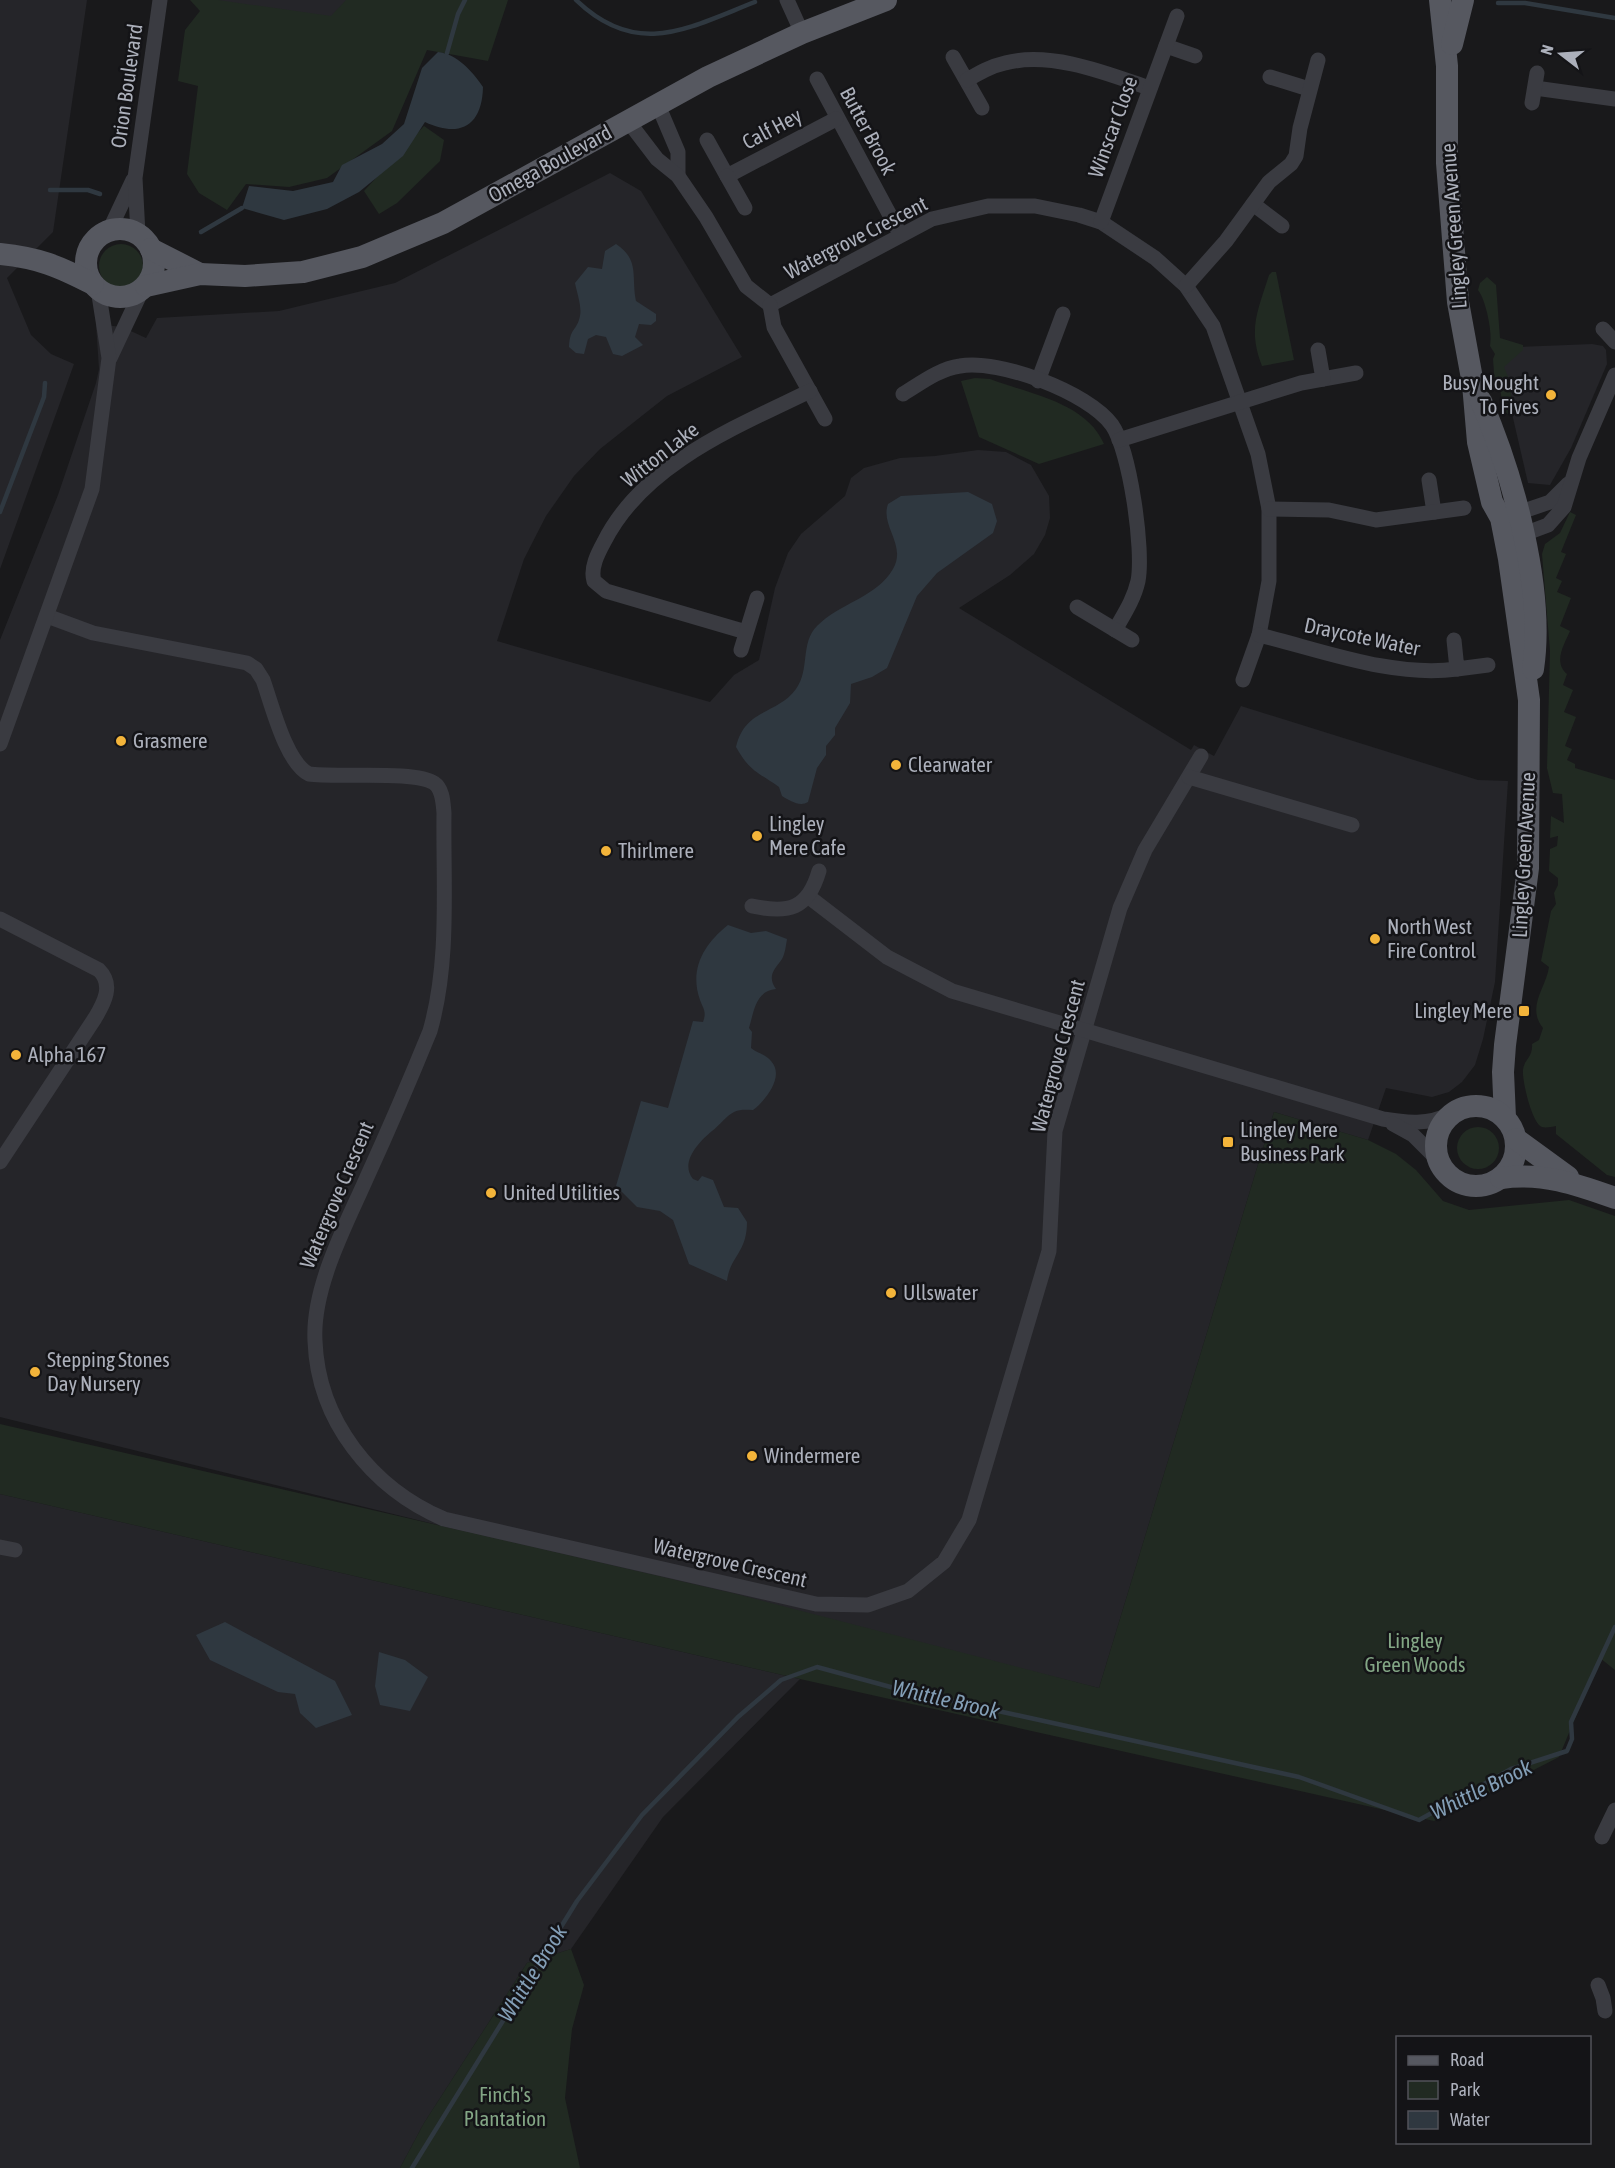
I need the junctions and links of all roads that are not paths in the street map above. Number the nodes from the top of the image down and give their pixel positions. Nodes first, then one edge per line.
1 (160, 0) edge
2 (787, 0) edge
3 (886, 0) edge
4 (1440, 0) edge
5 (1463, 0) edge
6 (1177, 16) dead end
7 (801, 33) junction
8 (1166, 46) junction
9 (1196, 56) dead end
10 (953, 57) dead end
11 (1318, 60) dead end
12 (1448, 66) junction
13 (1270, 77) dead end
14 (817, 80) dead end
15 (967, 80) junction
16 (1149, 88) junction
17 (1535, 88) dead end
18 (1309, 89) junction
19 (1615, 99) edge
20 (658, 105) junction
21 (982, 108) dead end
22 (836, 119) junction
23 (628, 121) junction
24 (707, 141) dead end
25 (727, 176) junction
26 (135, 177) junction
27 (678, 177) junction
28 (1253, 204) junction
29 (745, 208) dead end
30 (1101, 222) junction
31 (1282, 226) dead end
32 (900, 234) junction
33 (101, 236) junction
34 (145, 241) junction
35 (0, 254) edge
36 (35, 258) junction
37 (200, 274) junction
38 (95, 286) junction
39 (1185, 286) junction
40 (144, 288) junction
41 (770, 305) junction
42 (1064, 314) dead end
43 (1603, 329) dead end
44 (1615, 342) edge
45 (1318, 350) dead end
46 (109, 358) junction
47 (1356, 373) dead end
48 (1615, 375) edge
49 (1323, 379) junction
50 (1038, 381) junction
51 (810, 391) junction
52 (903, 393) dead end
53 (1242, 402) junction
54 (825, 419) dead end
55 (1119, 440) junction
56 (1429, 480) dead end
57 (1570, 482) junction
58 (1269, 508) junction
59 (1464, 508) dead end
60 (1434, 512) junction
61 (1512, 527) junction
62 (757, 598) dead end
63 (1077, 607) dead end
64 (47, 616) junction
65 (1115, 630) junction
66 (746, 632) junction
67 (1259, 635) junction
68 (1132, 640) dead end
69 (1454, 640) dead end
70 (741, 650) dead end
71 (1488, 665) dead end
72 (1457, 669) junction
73 (1243, 680) dead end
74 (0, 744) edge
75 (1201, 756) dead end
76 (1189, 777) junction
77 (1352, 825) dead end
78 (819, 871) dead end
79 (809, 897) junction
80 (752, 906) dead end
81 (0, 919) edge
82 (1084, 1032) junction
83 (1505, 1045) junction
84 (1460, 1110) junction
85 (1505, 1118) junction
86 (1383, 1119) junction
87 (1516, 1139) junction
88 (1437, 1159) junction
89 (0, 1162) edge
90 (1501, 1178) junction
91 (1587, 1188) junction
92 (1615, 1198) edge
93 (1615, 1810) edge
94 (1602, 1837) dead end

1 - 26 street, Orion Boulevard
2 - 7 street
3 - 7 main road, Omega Boulevard
4 - 12 main road, Lingley Green Avenue
5 - 12 main road, Lingley Green Avenue
6 - 8 street, Winscar Close
7 - 20 main road, Omega Boulevard
8 - 9 street
8 - 16 street, Winscar Close
10 - 15 street
11 - 18 street
12 - 61 main road, Lingley Green Avenue
13 - 18 street
14 - 22 street, Butter Brook
15 - 16 street
15 - 21 street
16 - 30 street, Winscar Close
17 - 19 street
18 - 28 street
20 - 23 main road, Omega Boulevard
20 - 27 street
22 - 25 street, Calf Hey
22 - 32 street, Butter Brook
23 - 27 street, Watergrove Crescent
23 - 37 main road, Omega Boulevard
24 - 25 street, Calf Hey
25 - 29 street, Calf Hey
26 - 33 street, Orion Boulevard
26 - 34 street, Orion Boulevard
27 - 41 street, Watergrove Crescent
28 - 31 street
28 - 39 street
30 - 32 street, Watergrove Crescent
30 - 39 street, Watergrove Crescent
32 - 41 street, Watergrove Crescent
33 - 34 main road
33 - 36 main road
33 - 38 main road
34 - 37 main road, Omega Boulevard
34 - 40 main road
35 - 36 main road
36 - 38 main road
37 - 40 main road, Omega Boulevard
38 - 40 main road
38 - 46 street
39 - 53 street, Watergrove Crescent
40 - 46 street
41 - 51 street
42 - 50 street
43 - 44 street
45 - 49 street
46 - 64 street
47 - 49 street
48 - 57 street
49 - 53 street
50 - 52 street
50 - 55 street
51 - 54 street
51 - 66 street, Witton Lake
53 - 55 street
53 - 58 street, Watergrove Crescent
55 - 65 street
56 - 60 street
57 - 61 street
57 - 61 street
58 - 60 street
58 - 67 street, Watergrove Crescent
59 - 60 street
61 - 83 main road, Lingley Green Avenue
62 - 66 street
63 - 65 street
64 - 74 street
64 - 82 street, Watergrove Crescent
65 - 68 street
66 - 70 street
67 - 72 street, Draycote Water
67 - 73 street, Watergrove Crescent
69 - 72 street
71 - 72 street, Draycote Water
75 - 76 street, Watergrove Crescent
76 - 77 street
76 - 82 street, Watergrove Crescent
78 - 79 street
79 - 80 street
79 - 82 street
81 - 89 street
82 - 86 street
83 - 84 main road, Lingley Green Avenue
83 - 85 main road, Lingley Green Avenue
84 - 85 main road
84 - 86 street
84 - 88 main road
85 - 87 main road
86 - 88 street
87 - 90 main road
87 - 91 main road
88 - 90 main road
90 - 91 main road
91 - 92 main road
93 - 94 street

